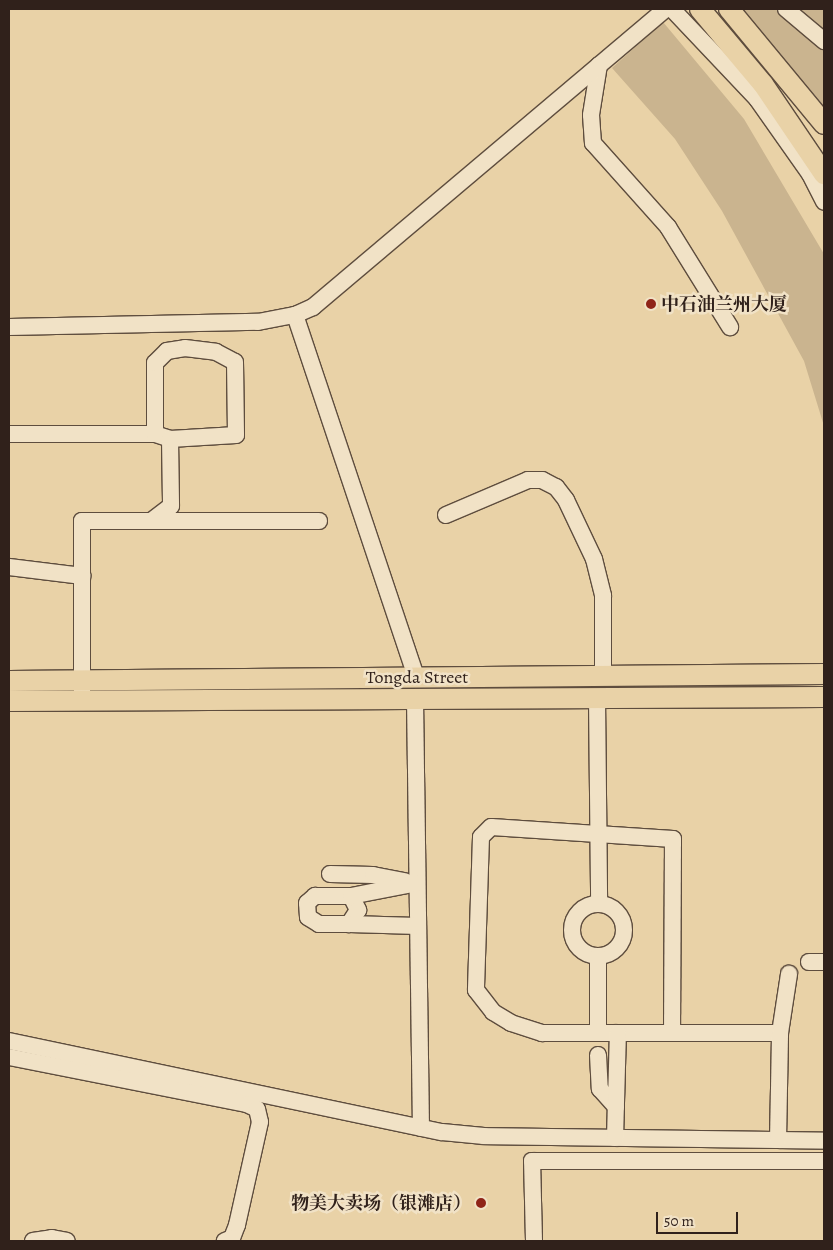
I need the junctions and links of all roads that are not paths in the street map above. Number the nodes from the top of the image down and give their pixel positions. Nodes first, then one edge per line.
1 (666, 9) edge
2 (672, 9) edge
3 (700, 9) edge
4 (729, 9) edge
5 (786, 9) edge
6 (824, 41) edge
7 (599, 65) junction
8 (824, 124) edge
9 (824, 174) edge
10 (824, 202) edge
11 (296, 315) junction
12 (9, 327) edge
13 (730, 327) dead end
14 (9, 434) edge
15 (163, 436) junction
16 (446, 515) dead end
17 (151, 521) junction
18 (319, 521) dead end
19 (9, 567) edge
20 (82, 576) junction
21 (824, 674) edge
22 (603, 676) junction
23 (416, 677) junction
24 (82, 680) junction
25 (9, 681) edge
26 (824, 697) edge
27 (596, 698) junction
28 (415, 699) junction
29 (82, 701) junction
30 (9, 702) edge
31 (598, 834) junction
32 (330, 874) dead end
33 (417, 883) junction
34 (352, 896) junction
35 (599, 904) junction
36 (350, 924) junction
37 (418, 926) junction
38 (598, 956) junction
39 (789, 974) dead end
40 (672, 1032) junction
41 (598, 1033) junction
42 (618, 1033) junction
43 (780, 1033) junction
44 (9, 1041) edge
45 (598, 1055) dead end
46 (9, 1057) edge
47 (616, 1107) junction
48 (421, 1128) junction
49 (615, 1138) junction
50 (778, 1140) junction
51 (824, 1141) edge
52 (824, 1161) edge
53 (33, 1241) edge
54 (67, 1241) edge
55 (225, 1241) edge
56 (534, 1241) edge

1 - 7 street
2 - 10 street
3 - 9 main road
4 - 8 main road
5 - 6 street
7 - 11 street
7 - 13 street
11 - 12 street
11 - 23 street
14 - 15 street
15 - 15 street
15 - 17 street
16 - 22 street
17 - 18 street
17 - 20 street
19 - 20 street
20 - 24 street
21 - 22 main road, Tongda Street
22 - 23 main road, Tongda Street
23 - 24 main road, Tongda Street
24 - 25 main road, Tongda Street
24 - 29 street
26 - 27 main road, Tongda Street
27 - 28 main road, Tongda Street
27 - 31 street
28 - 29 main road, Tongda Street
28 - 33 street
29 - 30 main road, Tongda Street
31 - 35 street
31 - 40 street
31 - 41 street
32 - 33 street
33 - 34 street
33 - 37 street
34 - 36 street
34 - 36 street
35 - 38 street
35 - 38 street
36 - 37 street
37 - 48 street
38 - 41 street
39 - 43 street
40 - 42 street
40 - 43 street
41 - 42 street
42 - 47 street
43 - 50 street
44 - 48 street
45 - 47 street
46 - 55 street
47 - 49 street
48 - 49 street
49 - 50 street
50 - 51 street
52 - 56 street
53 - 54 street

